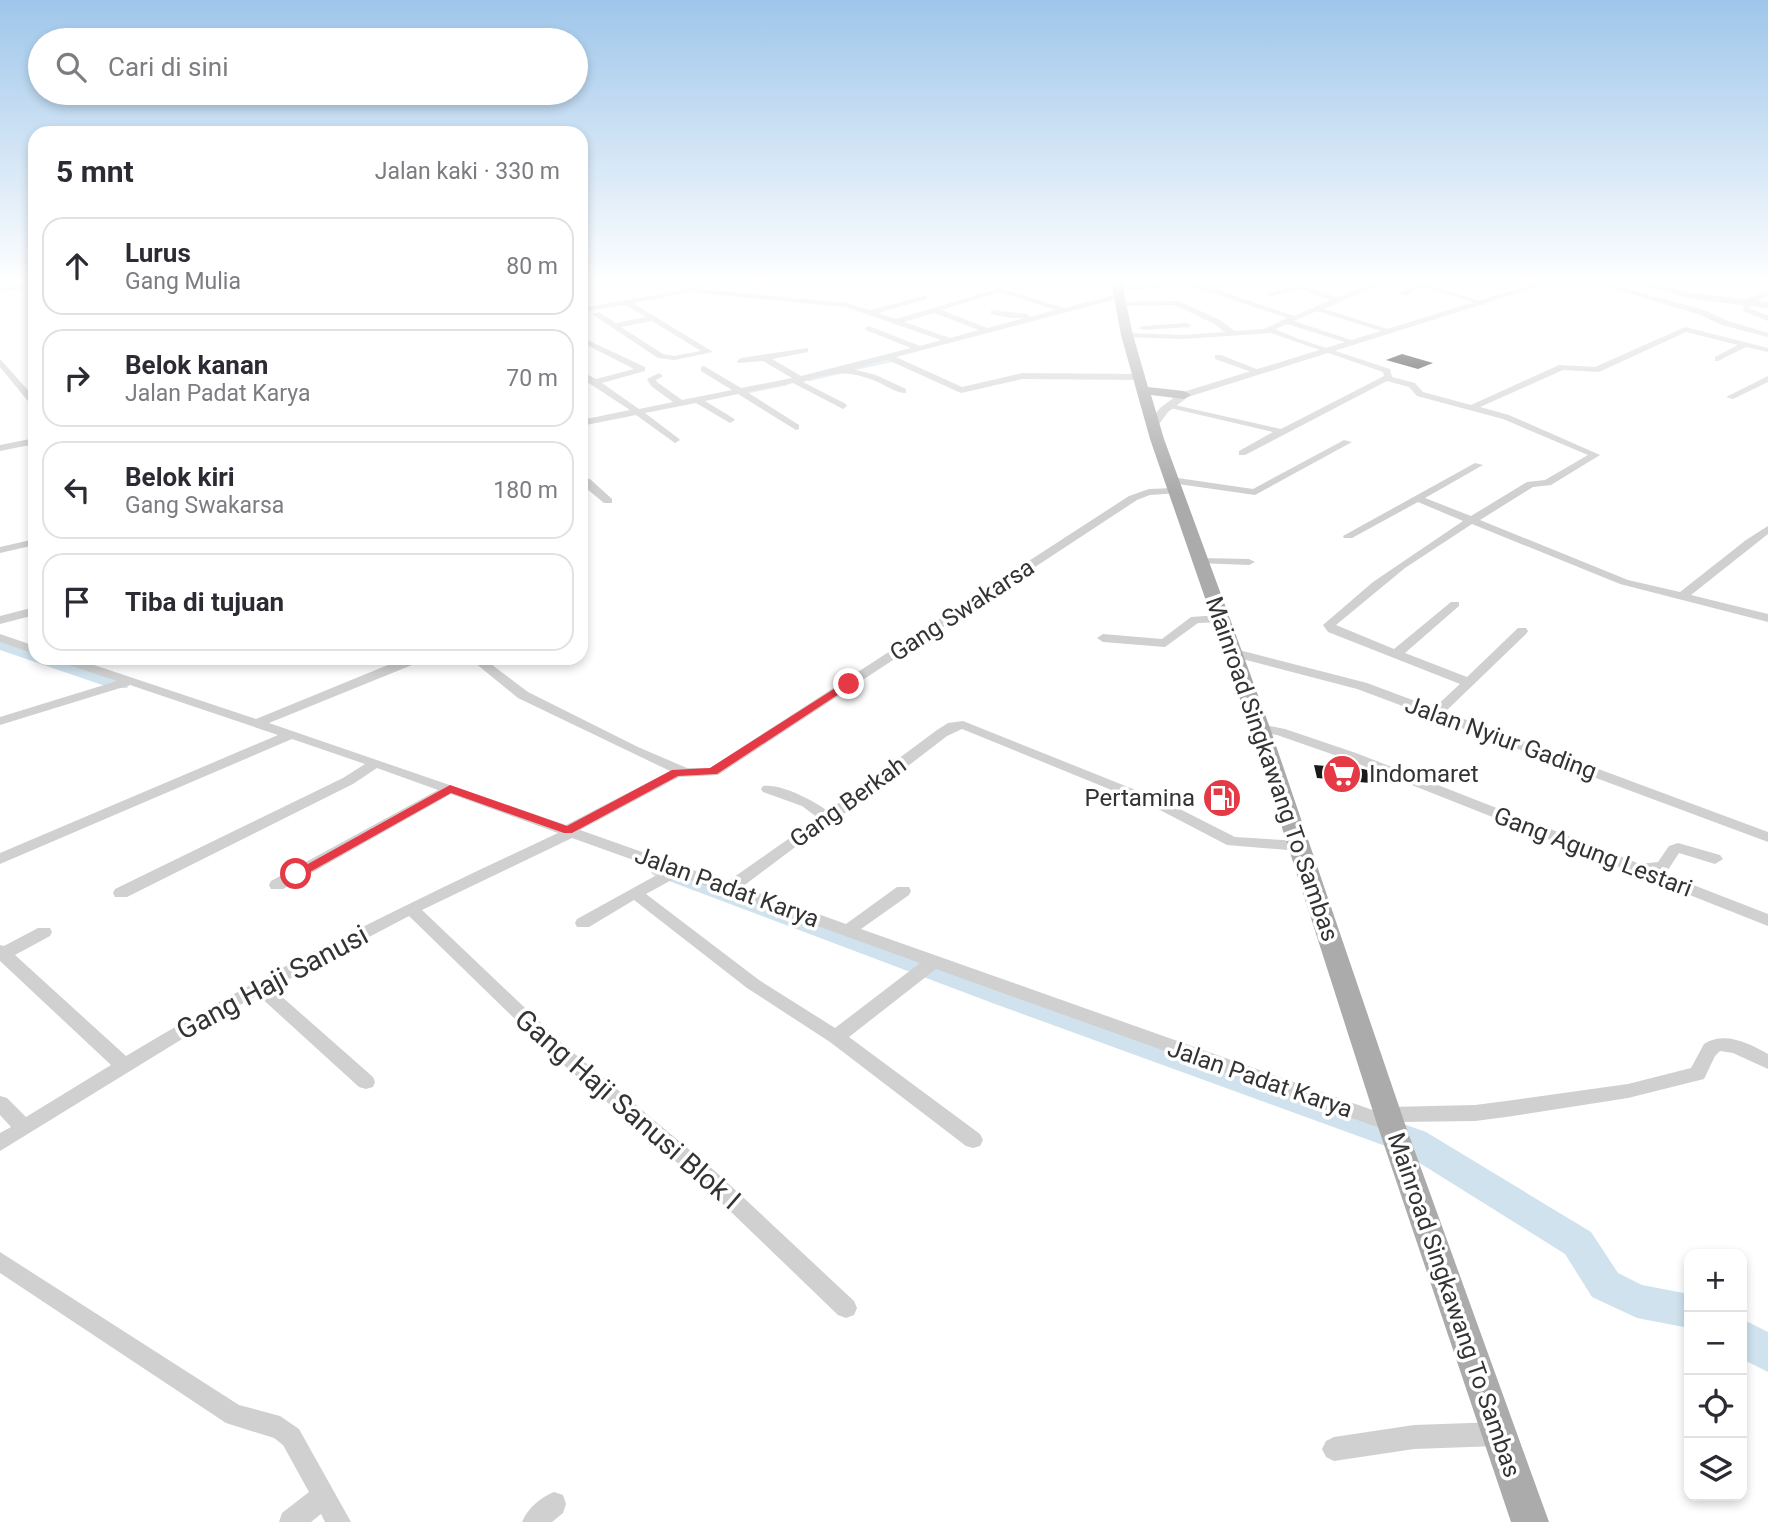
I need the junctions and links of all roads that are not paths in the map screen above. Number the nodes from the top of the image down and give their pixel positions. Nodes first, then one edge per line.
1 (605, 351) edge
2 (654, 351) edge
3 (707, 351) edge
4 (800, 351) edge
5 (913, 351) edge
6 (1132, 351) edge
7 (1327, 351) joint
8 (1637, 351) edge
9 (1734, 351) edge
10 (1218, 357) dead end
11 (764, 358) junction
12 (891, 358) junction
13 (1718, 359) dead end
14 (741, 361) dead end
15 (0, 362) edge
16 (704, 369) dead end
17 (844, 369) junction
18 (1260, 372) junction
19 (659, 376) dead end
20 (588, 378) edge
21 (1385, 378) junction
22 (1768, 379) edge
23 (798, 380) junction
24 (596, 382) junction
25 (1142, 383) junction
26 (903, 391) dead end
27 (742, 393) junction
28 (1184, 395) junction
29 (28, 396) edge
30 (1730, 397) dead end
31 (700, 401) junction
32 (681, 404) junction
33 (1169, 405) junction
34 (843, 406) dead end
35 (1474, 407) junction
36 (641, 413) junction
37 (730, 420) dead end
38 (588, 422) edge
39 (1153, 425) junction
40 (796, 427) dead end
41 (1279, 431) junction
42 (675, 440) dead end
43 (28, 442) edge
44 (1347, 442) dead end
45 (0, 448) edge
46 (1241, 453) dead end
47 (1478, 465) dead end
48 (588, 483) edge
49 (1168, 488) junction
50 (1417, 498) junction
51 (608, 501) dead end
52 (1473, 519) junction
53 (1768, 529) edge
54 (1348, 537) dead end
55 (28, 544) edge
56 (0, 550) edge
57 (1200, 561) junction
58 (1249, 562) dead end
59 (1681, 597) junction
60 (1455, 604) dead end
61 (28, 613) edge
62 (1768, 618) edge
63 (1216, 619) junction
64 (0, 620) edge
65 (1522, 631) dead end
66 (0, 638) edge
67 (1103, 638) dead end
68 (28, 645) edge
69 (1231, 652) junction
70 (1395, 654) junction
71 (83, 665) edge
72 (403, 665) edge
73 (484, 665) edge
74 (131, 681) junction
75 (1466, 682) junction
76 (1436, 714) junction
77 (0, 721) edge
78 (257, 723) junction
79 (1260, 728) junction
80 (285, 737) junction
81 (371, 767) junction
82 (681, 771) junction
83 (768, 789) dead end
84 (446, 791) junction
85 (828, 818) junction
86 (566, 834) junction
87 (1768, 837) edge
88 (1300, 846) junction
89 (0, 859) edge
90 (1715, 859) dead end
91 (1632, 869) junction
92 (673, 873) junction
93 (277, 885) dead end
94 (730, 888) junction
95 (903, 891) dead end
96 (121, 893) dead end
97 (635, 893) junction
98 (411, 909) junction
99 (1768, 920) edge
100 (583, 923) dead end
101 (848, 931) junction
102 (44, 932) dead end
103 (2, 953) edge
104 (933, 962) junction
105 (260, 987) junction
106 (836, 1037) junction
107 (1768, 1062) edge
108 (123, 1065) junction
109 (366, 1082) dead end
110 (0, 1103) edge
111 (24, 1128) junction
112 (1393, 1128) junction
113 (973, 1140) dead end
114 (0, 1143) edge
115 (0, 1261) edge
116 (846, 1308) dead end
117 (1499, 1434) junction
118 (1334, 1449) dead end
119 (324, 1496) junction
120 (554, 1504) dead end
121 (291, 1522) edge
122 (340, 1522) edge
123 (534, 1522) edge
124 (1530, 1522) edge

1 - 24 street
2 - 3 street
4 - 11 street
5 - 12 street
6 - 25 main road, Mainroad Singkawang To Sambas
7 - 18 street
7 - 21 street
8 - 35 street
9 - 13 street
10 - 18 street
11 - 14 street
11 - 23 street
12 - 17 street
12 - 25 street
15 - 29 street
16 - 27 street
17 - 23 street
17 - 26 street
18 - 28 street
19 - 32 street
20 - 24 street
21 - 35 street
21 - 41 street
22 - 30 street
23 - 27 street
23 - 34 street
24 - 36 street
25 - 28 main road
25 - 39 main road, Mainroad Singkawang To Sambas
27 - 31 street
27 - 40 street
28 - 33 street
31 - 32 street
31 - 37 street
32 - 36 street
33 - 39 street
33 - 41 street
35 - 52 street
36 - 38 street
36 - 42 street
39 - 49 main road, Mainroad Singkawang To Sambas
41 - 46 street
43 - 45 street
44 - 49 street
47 - 50 street
48 - 51 street
49 - 57 main road, Mainroad Singkawang To Sambas
49 - 82 street, Gang Swakarsa
50 - 52 street
50 - 54 street
52 - 59 street
52 - 70 street
53 - 59 street
55 - 56 street
57 - 58 street
57 - 63 main road, Mainroad Singkawang To Sambas
59 - 62 street
60 - 70 street
61 - 64 street
63 - 67 street
63 - 69 main road, Mainroad Singkawang To Sambas
65 - 75 street
66 - 68 street
69 - 76 street, Jalan Nyiur Gading
69 - 79 main road, Mainroad Singkawang To Sambas
70 - 75 street
71 - 74 street, Jalan Padat Karya
72 - 78 street
73 - 82 street
74 - 77 street
74 - 78 street, Jalan Padat Karya
75 - 76 street
76 - 87 street, Jalan Nyiur Gading
78 - 80 street, Jalan Padat Karya
79 - 88 main road, Mainroad Singkawang To Sambas
79 - 91 street, Gang Agung Lestari
80 - 81 street, Jalan Padat Karya
80 - 89 street
81 - 84 street, Jalan Padat Karya
81 - 96 street
82 - 86 street, Gang Swakarsa
83 - 85 street
84 - 86 street, Jalan Padat Karya
84 - 93 street
85 - 88 street, Gang Berkah
85 - 94 street, Gang Berkah
86 - 92 street, Jalan Padat Karya
86 - 98 street, Gang Haji Sanusi
88 - 112 main road, Mainroad Singkawang To Sambas
90 - 91 street
91 - 99 street, Gang Agung Lestari
92 - 94 street, Jalan Padat Karya
92 - 97 street
94 - 101 street, Jalan Padat Karya
95 - 101 street
97 - 100 street
97 - 106 street
98 - 105 street, Gang Haji Sanusi
98 - 116 street, Gang Haji Sanusi Blok I
101 - 104 street, Jalan Padat Karya
102 - 103 street
103 - 108 street
104 - 106 street
104 - 112 street, Jalan Padat Karya
105 - 108 street, Gang Haji Sanusi
105 - 109 street
106 - 113 street
107 - 112 street
108 - 111 street, Gang Haji Sanusi
110 - 111 street
111 - 114 street, Gang Haji Sanusi
112 - 117 main road, Mainroad Singkawang To Sambas
115 - 119 street
117 - 118 street
117 - 124 main road, Mainroad Singkawang To Sambas
119 - 121 street
119 - 122 street
120 - 123 street

